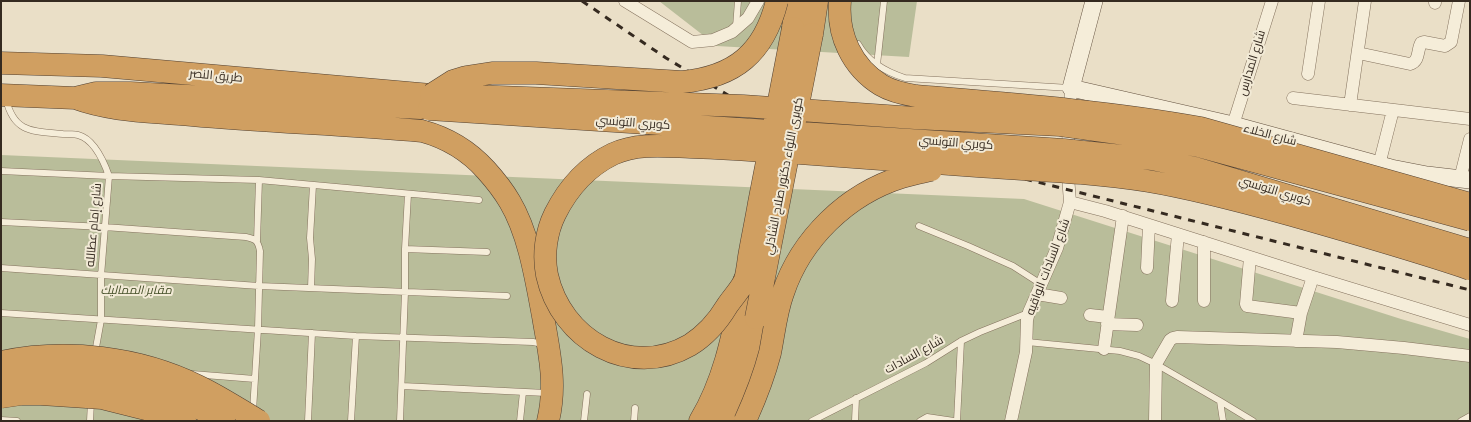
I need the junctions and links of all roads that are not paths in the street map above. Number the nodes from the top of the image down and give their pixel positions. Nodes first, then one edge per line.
1 (625, 1) edge
2 (738, 1) edge
3 (758, 1) edge
4 (777, 1) edge
5 (797, 1) edge
6 (817, 1) edge
7 (846, 1) edge
8 (884, 1) edge
9 (1094, 1) edge
10 (1272, 1) edge
11 (1319, 1) edge
12 (1365, 1) edge
13 (1459, 1) edge
14 (843, 8) edge
15 (736, 29) junction
16 (802, 31) junction
17 (854, 38) dead end
18 (1358, 53) junction
19 (1, 63) edge
20 (877, 65) junction
21 (1308, 74) dead end
22 (1071, 88) junction
23 (3, 95) edge
24 (75, 98) junction
25 (1293, 98) dead end
26 (430, 102) junction
27 (1350, 105) junction
28 (1393, 110) junction
29 (1470, 119) edge
30 (1233, 125) junction
31 (1470, 139) edge
32 (1379, 165) junction
33 (970, 166) junction
34 (1, 171) edge
35 (109, 176) junction
36 (1465, 179) edge
37 (259, 180) junction
38 (313, 185) junction
39 (408, 194) junction
40 (479, 200) dead end
41 (1070, 202) junction
42 (1470, 204) edge
43 (1123, 216) junction
44 (1470, 220) edge
45 (1, 222) edge
46 (1149, 225) junction
47 (919, 226) dead end
48 (104, 227) junction
49 (1178, 234) junction
50 (257, 241) junction
51 (1204, 242) junction
52 (405, 249) junction
53 (1470, 250) edge
54 (487, 252) dead end
55 (1250, 257) junction
56 (1, 268) edge
57 (1147, 268) dead end
58 (1470, 269) edge
59 (100, 276) junction
60 (1313, 277) junction
61 (744, 281) junction
62 (259, 286) junction
63 (311, 288) junction
64 (1039, 289) junction
65 (406, 292) junction
66 (507, 296) dead end
67 (1061, 298) dead end
68 (1172, 301) dead end
69 (1204, 301) dead end
70 (1029, 312) junction
71 (1, 313) edge
72 (1302, 313) junction
73 (1090, 315) dead end
74 (101, 320) junction
75 (1108, 320) junction
76 (1137, 325) dead end
77 (1470, 325) edge
78 (258, 329) junction
79 (312, 333) junction
80 (356, 336) junction
81 (404, 338) junction
82 (961, 341) junction
83 (1296, 341) junction
84 (1027, 342) junction
85 (1104, 349) junction
86 (1470, 356) edge
87 (1, 362) edge
88 (39, 364) dead end
89 (1156, 364) junction
90 (131, 370) dead end
91 (1, 375) edge
92 (255, 378) junction
93 (92, 383) dead end
94 (402, 386) junction
95 (91, 390) dead end
96 (523, 392) junction
97 (546, 393) junction
98 (587, 394) dead end
99 (1, 397) edge
100 (856, 398) junction
101 (1220, 401) junction
102 (635, 408) dead end
103 (1470, 416) edge
104 (169, 418) edge
105 (1, 420) edge
106 (17, 421) edge
107 (90, 421) edge
108 (186, 421) edge
109 (224, 421) edge
110 (252, 421) edge
111 (259, 421) edge
112 (308, 421) edge
113 (351, 421) edge
114 (400, 421) edge
115 (520, 421) edge
116 (545, 421) edge
117 (548, 421) edge
118 (584, 421) edge
119 (634, 421) edge
120 (700, 421) edge
121 (722, 421) edge
122 (745, 421) edge
123 (812, 421) edge
124 (855, 421) edge
125 (920, 421) edge
126 (956, 421) edge
127 (1011, 421) edge
128 (1155, 421) edge
129 (1222, 421) edge
130 (1253, 421) edge
131 (1462, 421) edge

1 - 15 street
2 - 15 lane
3 - 15 street
4 - 26 highway, bridge
5 - 16 highway
6 - 16 highway
7 - 14 lane
8 - 20 lane
9 - 22 street
10 - 30 street, شارع المدارس
11 - 21 street
12 - 18 street
13 - 18 street
14 - 42 highway, bridge
16 - 61 highway, كوبرى اللواء دكتور صلاح الشاذلي, bridge
16 - 121 highway, كوبرى اللواء دكتور صلاح الشاذلي, bridge
17 - 20 lane
18 - 27 street
19 - 26 highway, طريق النصر
20 - 22 lane
22 - 30 street, شارع الخلاء
22 - 41 street, شارع السادات الواقيه
23 - 24 highway, طريق النصر
23 - 35 lane, شارع إمام عطالله
24 - 26 highway, طريق النصر
24 - 117 highway
25 - 27 street
26 - 44 highway, كوبري التونسي, bridge
26 - 53 highway, كوبري التونسي, bridge
27 - 28 street
28 - 29 street
28 - 32 street
30 - 32 street, شارع الخلاء
31 - 36 street
32 - 36 street, شارع الخلاء
33 - 58 highway, bridge
33 - 61 highway, bridge
33 - 122 highway, bridge
34 - 35 lane
35 - 37 lane
35 - 48 lane, شارع إمام عطالله
37 - 38 lane
37 - 50 lane
38 - 39 lane
38 - 63 lane
39 - 40 lane
39 - 52 lane
41 - 43 street
41 - 64 street, شارع السادات الواقيه
43 - 46 street
43 - 75 street
45 - 48 lane
46 - 49 street
46 - 57 street
47 - 64 lane
48 - 50 lane
48 - 59 lane, شارع إمام عطالله
49 - 51 street
49 - 68 street
50 - 62 lane
51 - 55 street
51 - 69 street
52 - 54 lane
52 - 65 lane
55 - 60 street
55 - 72 street
56 - 59 lane
59 - 62 lane
59 - 74 lane, شارع إمام عطالله
60 - 72 street
60 - 77 street
61 - 120 highway, كوبرى اللواء دكتور صلاح الشاذلي
62 - 63 lane
62 - 78 lane
63 - 65 lane
64 - 67 street
64 - 70 street, شارع السادات الواقيه
65 - 66 lane
65 - 81 lane
70 - 82 lane, شارع السادات
70 - 84 street, شارع السادات الواقيه
71 - 74 lane
72 - 83 street
73 - 75 street
74 - 78 lane
74 - 93 lane, شارع إمام عطالله
75 - 76 street
75 - 85 street
78 - 79 lane
78 - 92 lane
79 - 80 lane
79 - 112 lane
80 - 81 lane
80 - 113 lane
81 - 94 lane
81 - 97 lane
82 - 100 lane, شارع السادات
82 - 126 lane
83 - 86 street
83 - 89 street
84 - 85 lane
84 - 127 street, شارع السادات الواقيه
85 - 89 lane
87 - 88 lane
87 - 111 highway, bridge
89 - 101 lane
89 - 128 street
90 - 92 lane
91 - 109 highway, bridge
92 - 110 lane
94 - 96 lane
94 - 114 lane
95 - 107 lane
96 - 97 lane
96 - 115 lane
97 - 116 lane
98 - 118 lane
99 - 104 highway, bridge
100 - 123 lane, شارع السادات
100 - 124 lane
101 - 129 lane
101 - 130 lane
102 - 119 lane
103 - 131 lane
104 - 108 highway, bridge
105 - 106 lane
125 - 126 lane

